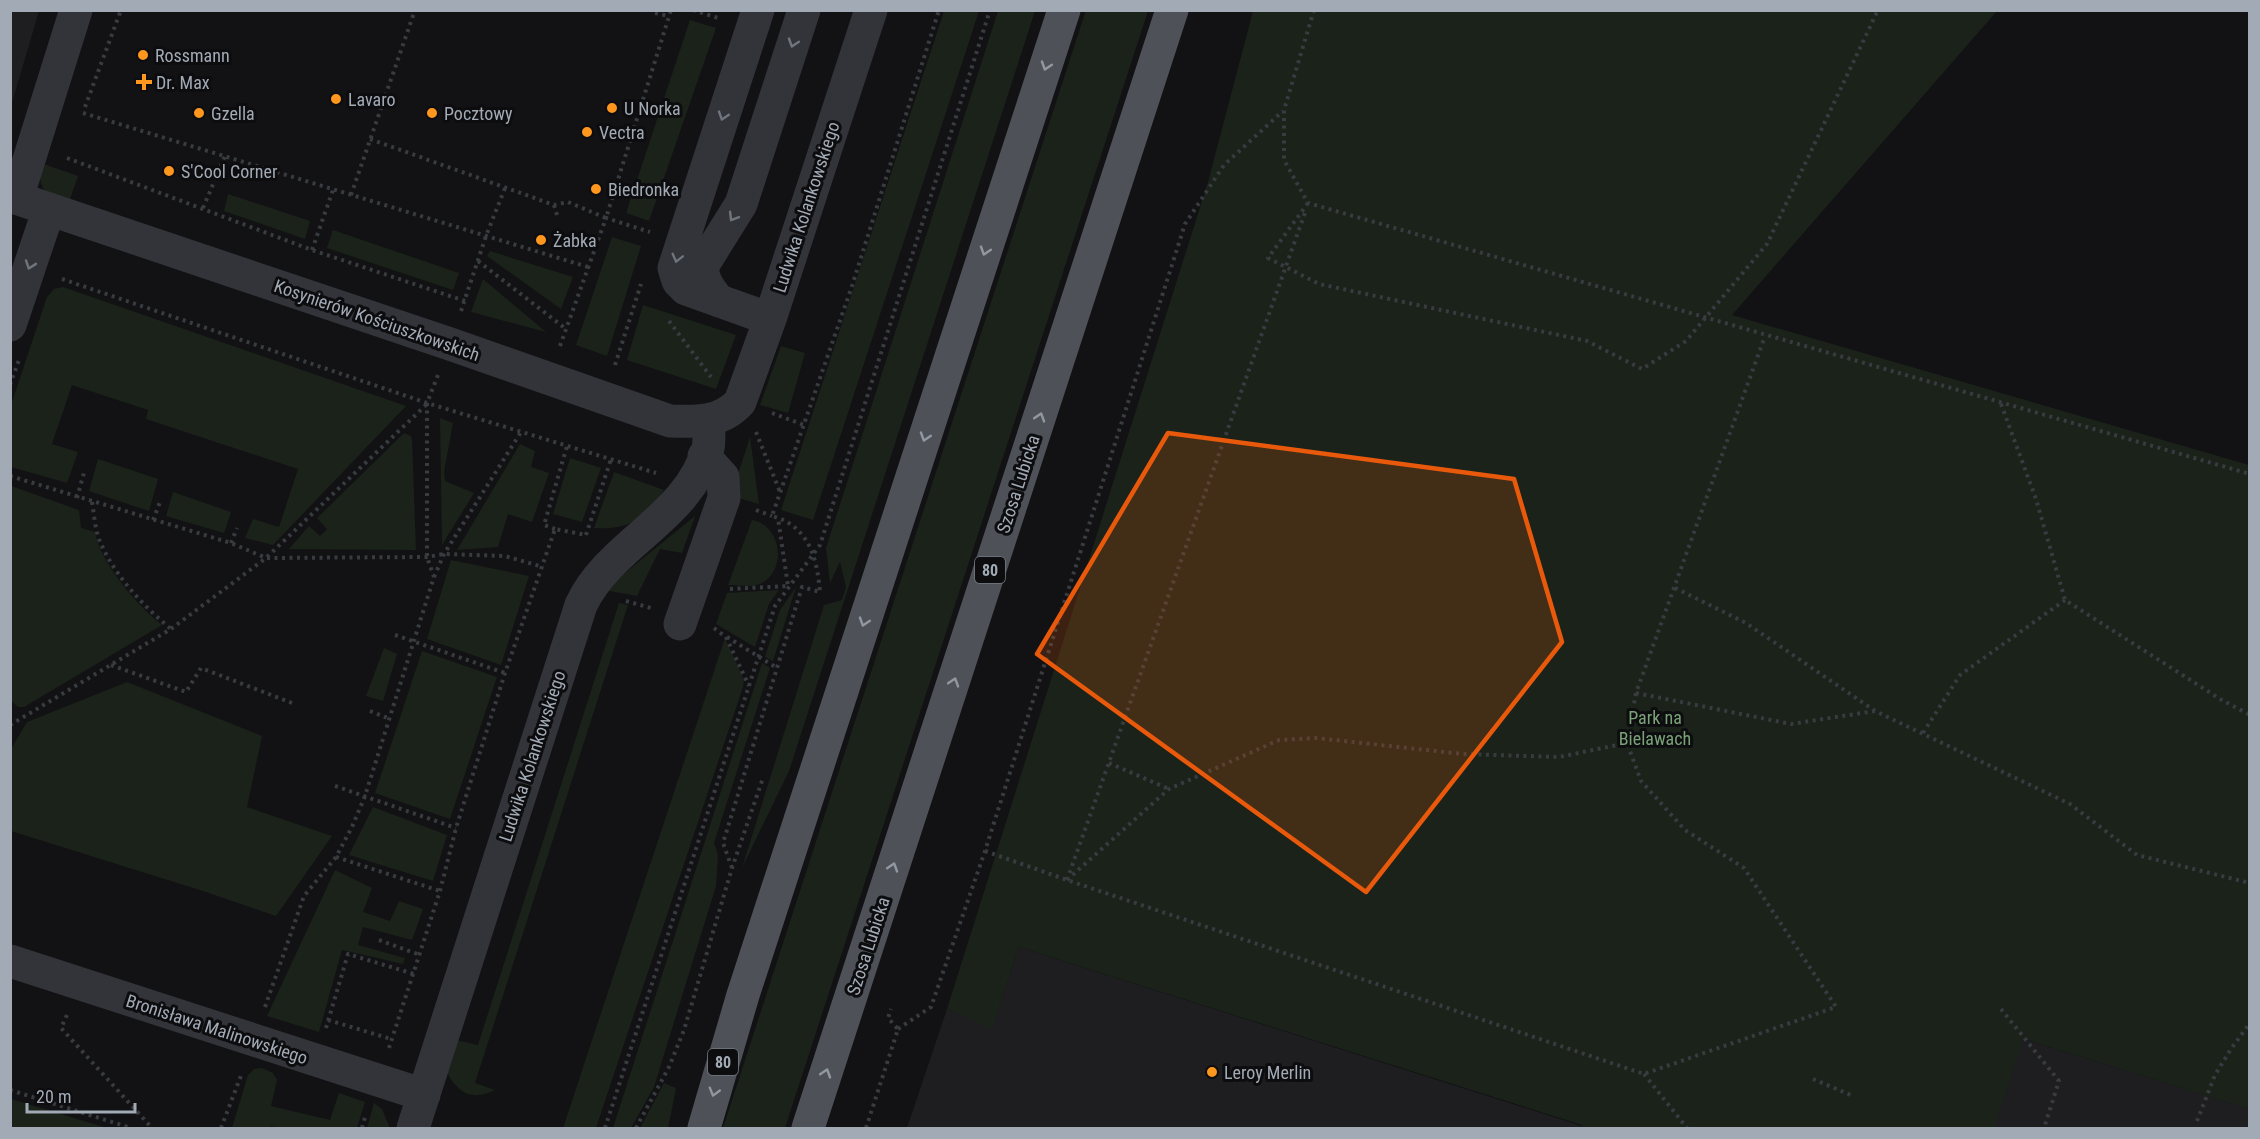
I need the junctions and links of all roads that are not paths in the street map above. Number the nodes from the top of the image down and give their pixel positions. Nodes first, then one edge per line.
1 (76, 10) edge
2 (758, 10) edge
3 (804, 10) edge
4 (871, 10) edge
5 (1064, 10) edge
6 (1172, 10) edge
7 (14, 197) edge
8 (49, 209) junction
9 (720, 301) junction
10 (770, 319) junction
11 (16, 338) edge
12 (746, 413) joint
13 (709, 420) junction
14 (704, 456) junction
15 (685, 610) road end
16 (10, 961) edge
17 (424, 1095) junction
18 (413, 1128) edge
19 (704, 1128) edge
20 (808, 1128) edge

1 - 7 street
2 -> 9 street
3 -> 9 street
4 - 10 street, Ludwika Kolankowskiego
5 -> 19 main road, 80
20 -> 6 main road, Szosa Lubicka / 80
7 - 8 street, Kosynierów Kościuszkowskich
8 -> 11 street
8 - 13 street, Kosynierów Kościuszkowskich
9 - 10 street
10 - 12 street, Ludwika Kolankowskiego
12 - 13 street, Kosynierów Kościuszkowskich
13 - 14 street, Ludwika Kolankowskiego
14 - 15 street
14 - 17 street, Ludwika Kolankowskiego
16 - 17 street, Bronisława Malinowskiego
17 - 18 street, Ludwika Kolankowskiego

